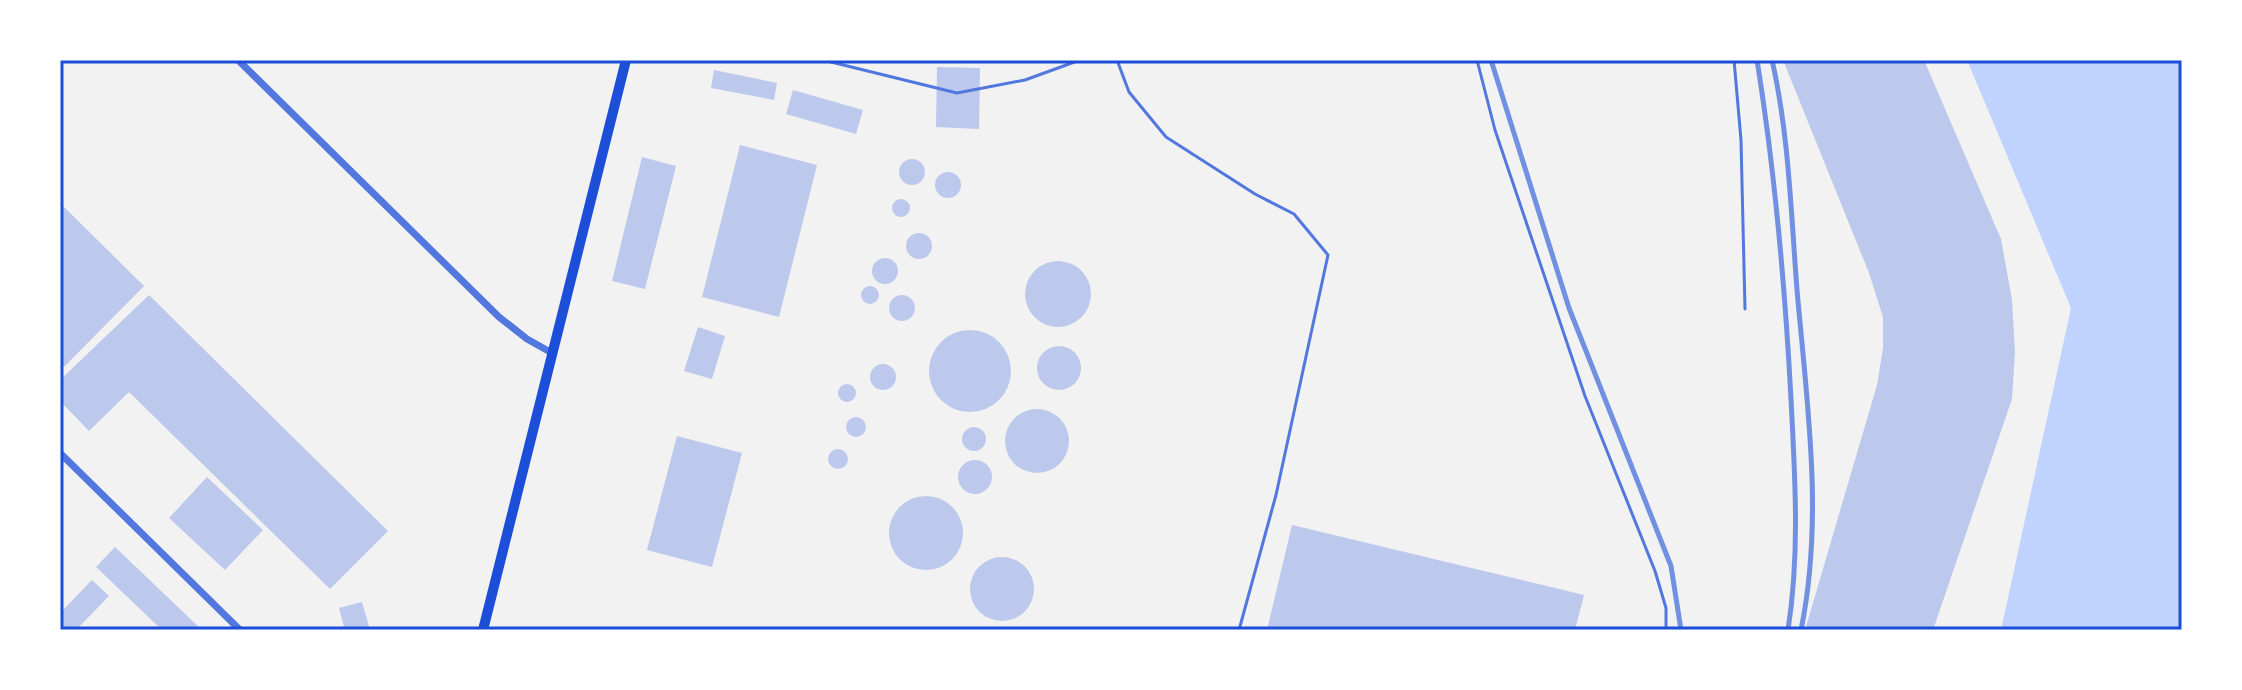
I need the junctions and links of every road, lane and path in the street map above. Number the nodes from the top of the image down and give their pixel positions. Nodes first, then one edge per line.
1 (238, 60) edge
2 (626, 60) edge
3 (823, 60) edge
4 (1080, 60) edge
5 (1117, 60) edge
6 (1477, 60) edge
7 (1734, 60) edge
8 (1745, 309) dead end
9 (552, 353) junction
10 (60, 453) edge
11 (240, 630) edge
12 (483, 630) edge
13 (1239, 630) edge
14 (1666, 630) edge

1 - 9 street
2 - 9 main road
3 - 4 lane
5 - 13 lane
6 - 14 lane
7 - 8 lane
9 - 12 main road
10 - 11 street

